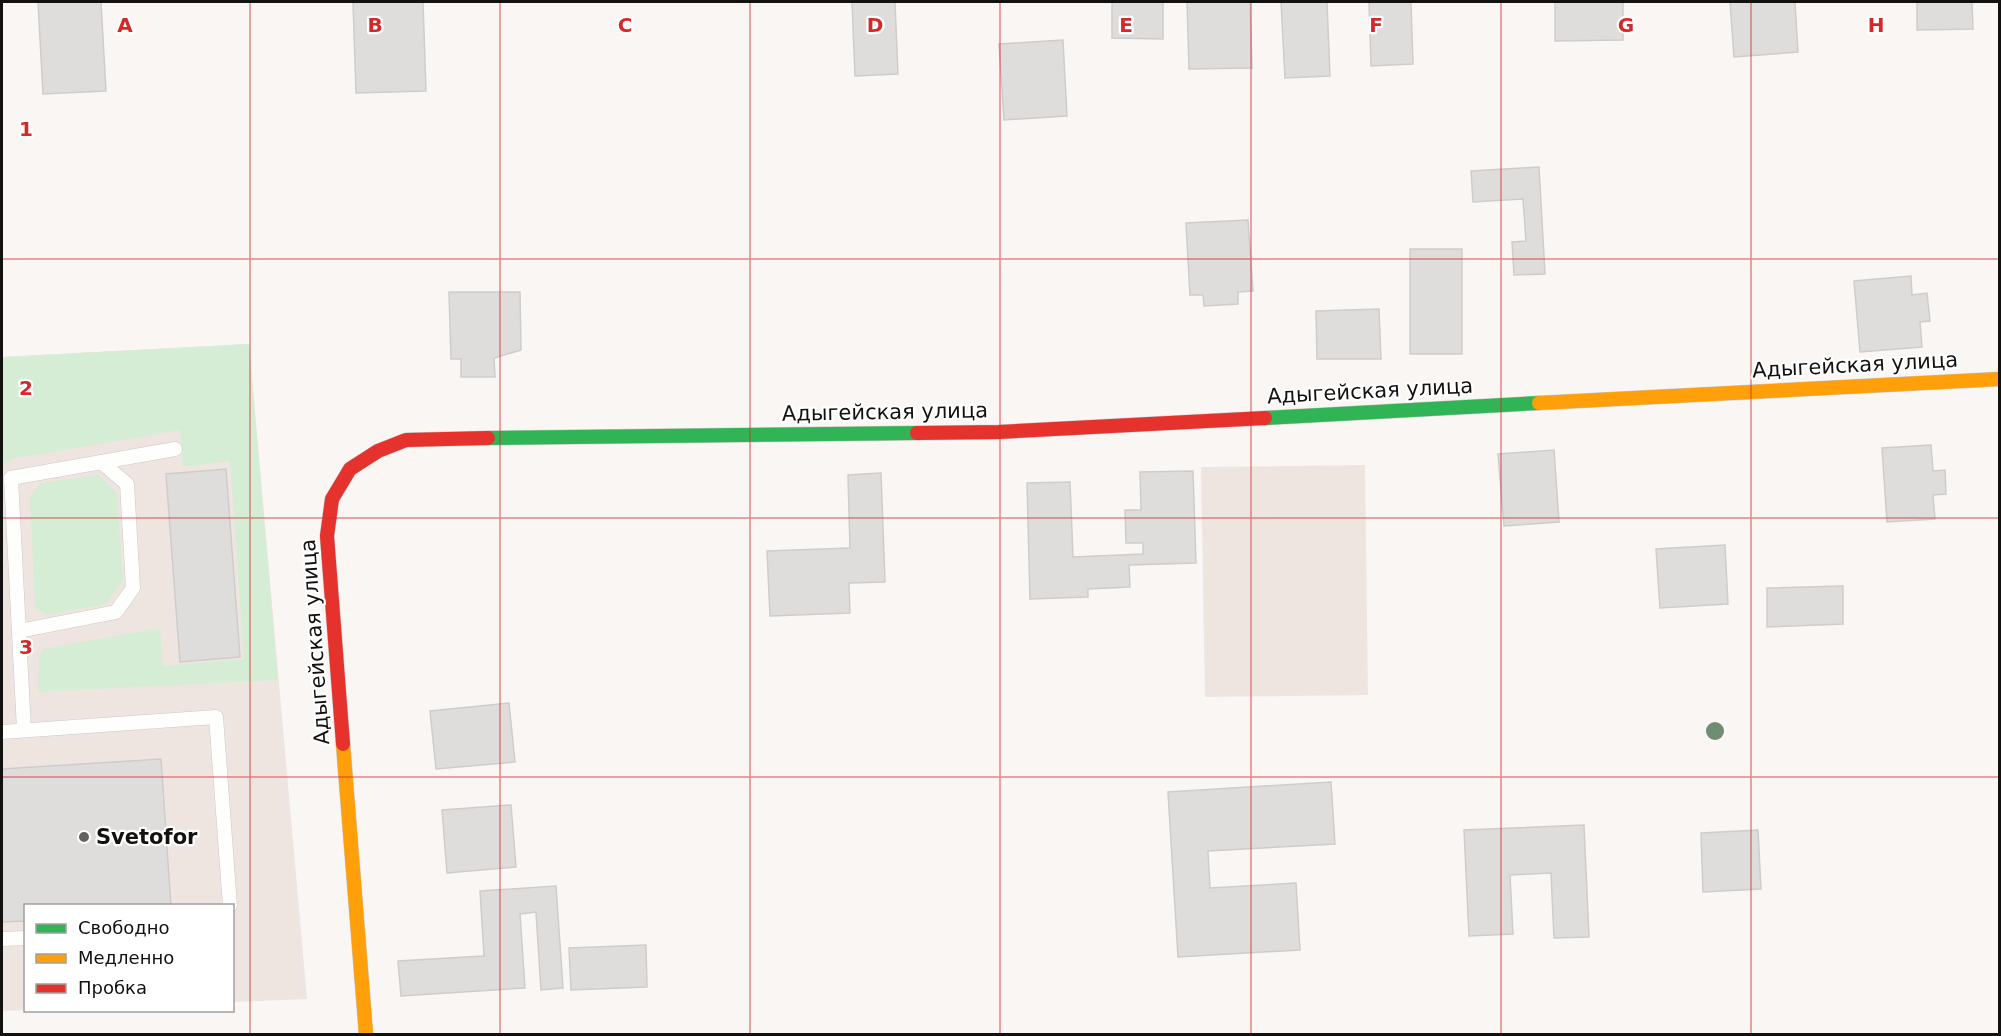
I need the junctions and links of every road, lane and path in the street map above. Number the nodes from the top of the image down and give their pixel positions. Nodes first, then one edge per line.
1 (2000, 379) edge
2 (175, 449) dead end
3 (101, 462) junction
4 (19, 631) junction
5 (24, 730) junction
6 (2, 732) edge
7 (230, 904) edge
8 (24, 938) edge
9 (2, 939) edge
10 (366, 1035) edge

1 - 10 street, Адыгейская улица
2 - 3 lane
3 - 4 lane
3 - 4 lane
4 - 5 lane
5 - 6 lane
5 - 7 lane
8 - 9 lane

